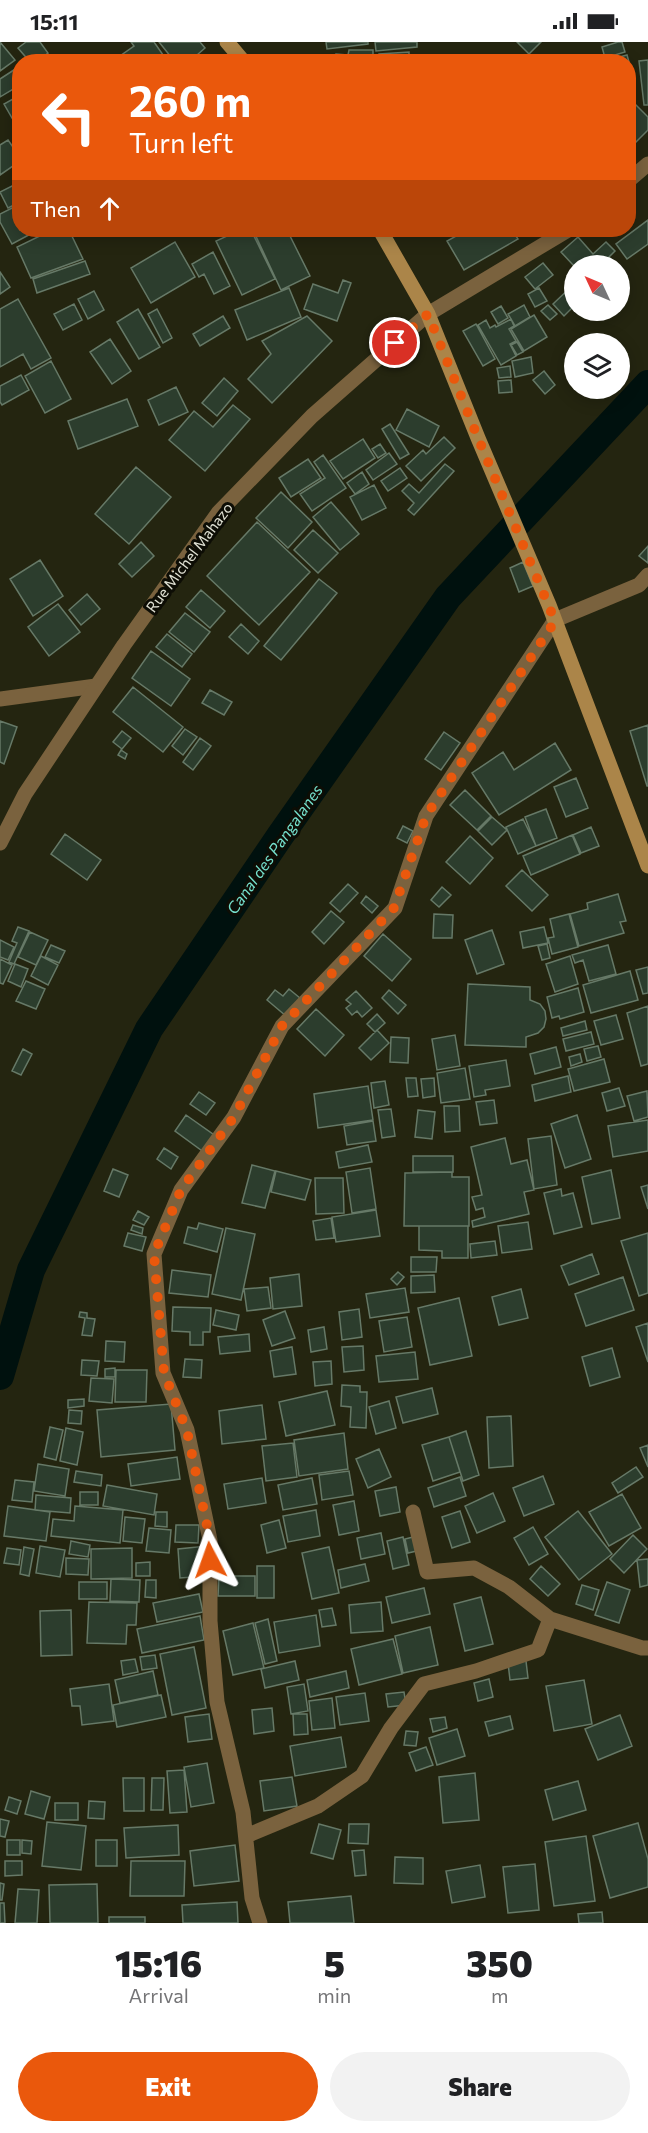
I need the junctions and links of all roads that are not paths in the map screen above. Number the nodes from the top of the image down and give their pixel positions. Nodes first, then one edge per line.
1 (227, 42) edge
2 (237, 54) edge
3 (648, 164) edge
4 (636, 174) edge
5 (384, 237) edge
6 (556, 237) edge
7 (428, 314) junction
8 (648, 575) edge
9 (555, 621) junction
10 (96, 686) junction
11 (0, 699) edge
12 (0, 843) edge
13 (648, 866) edge
14 (413, 1512) dead end
15 (550, 1619) junction
16 (648, 1648) edge
17 (246, 1836) junction
18 (260, 1923) edge

1 - 2 main road
3 - 4 street
5 - 7 main road
6 - 7 street, Rue Michel Mahazo
7 - 9 main road
7 - 10 street, Rue Michel Mahazo
8 - 9 street
9 - 13 main road
9 - 17 street
10 - 11 street
10 - 12 street, Rue Michel Mahazo
14 - 15 street
15 - 16 street
15 - 17 street
17 - 18 street

